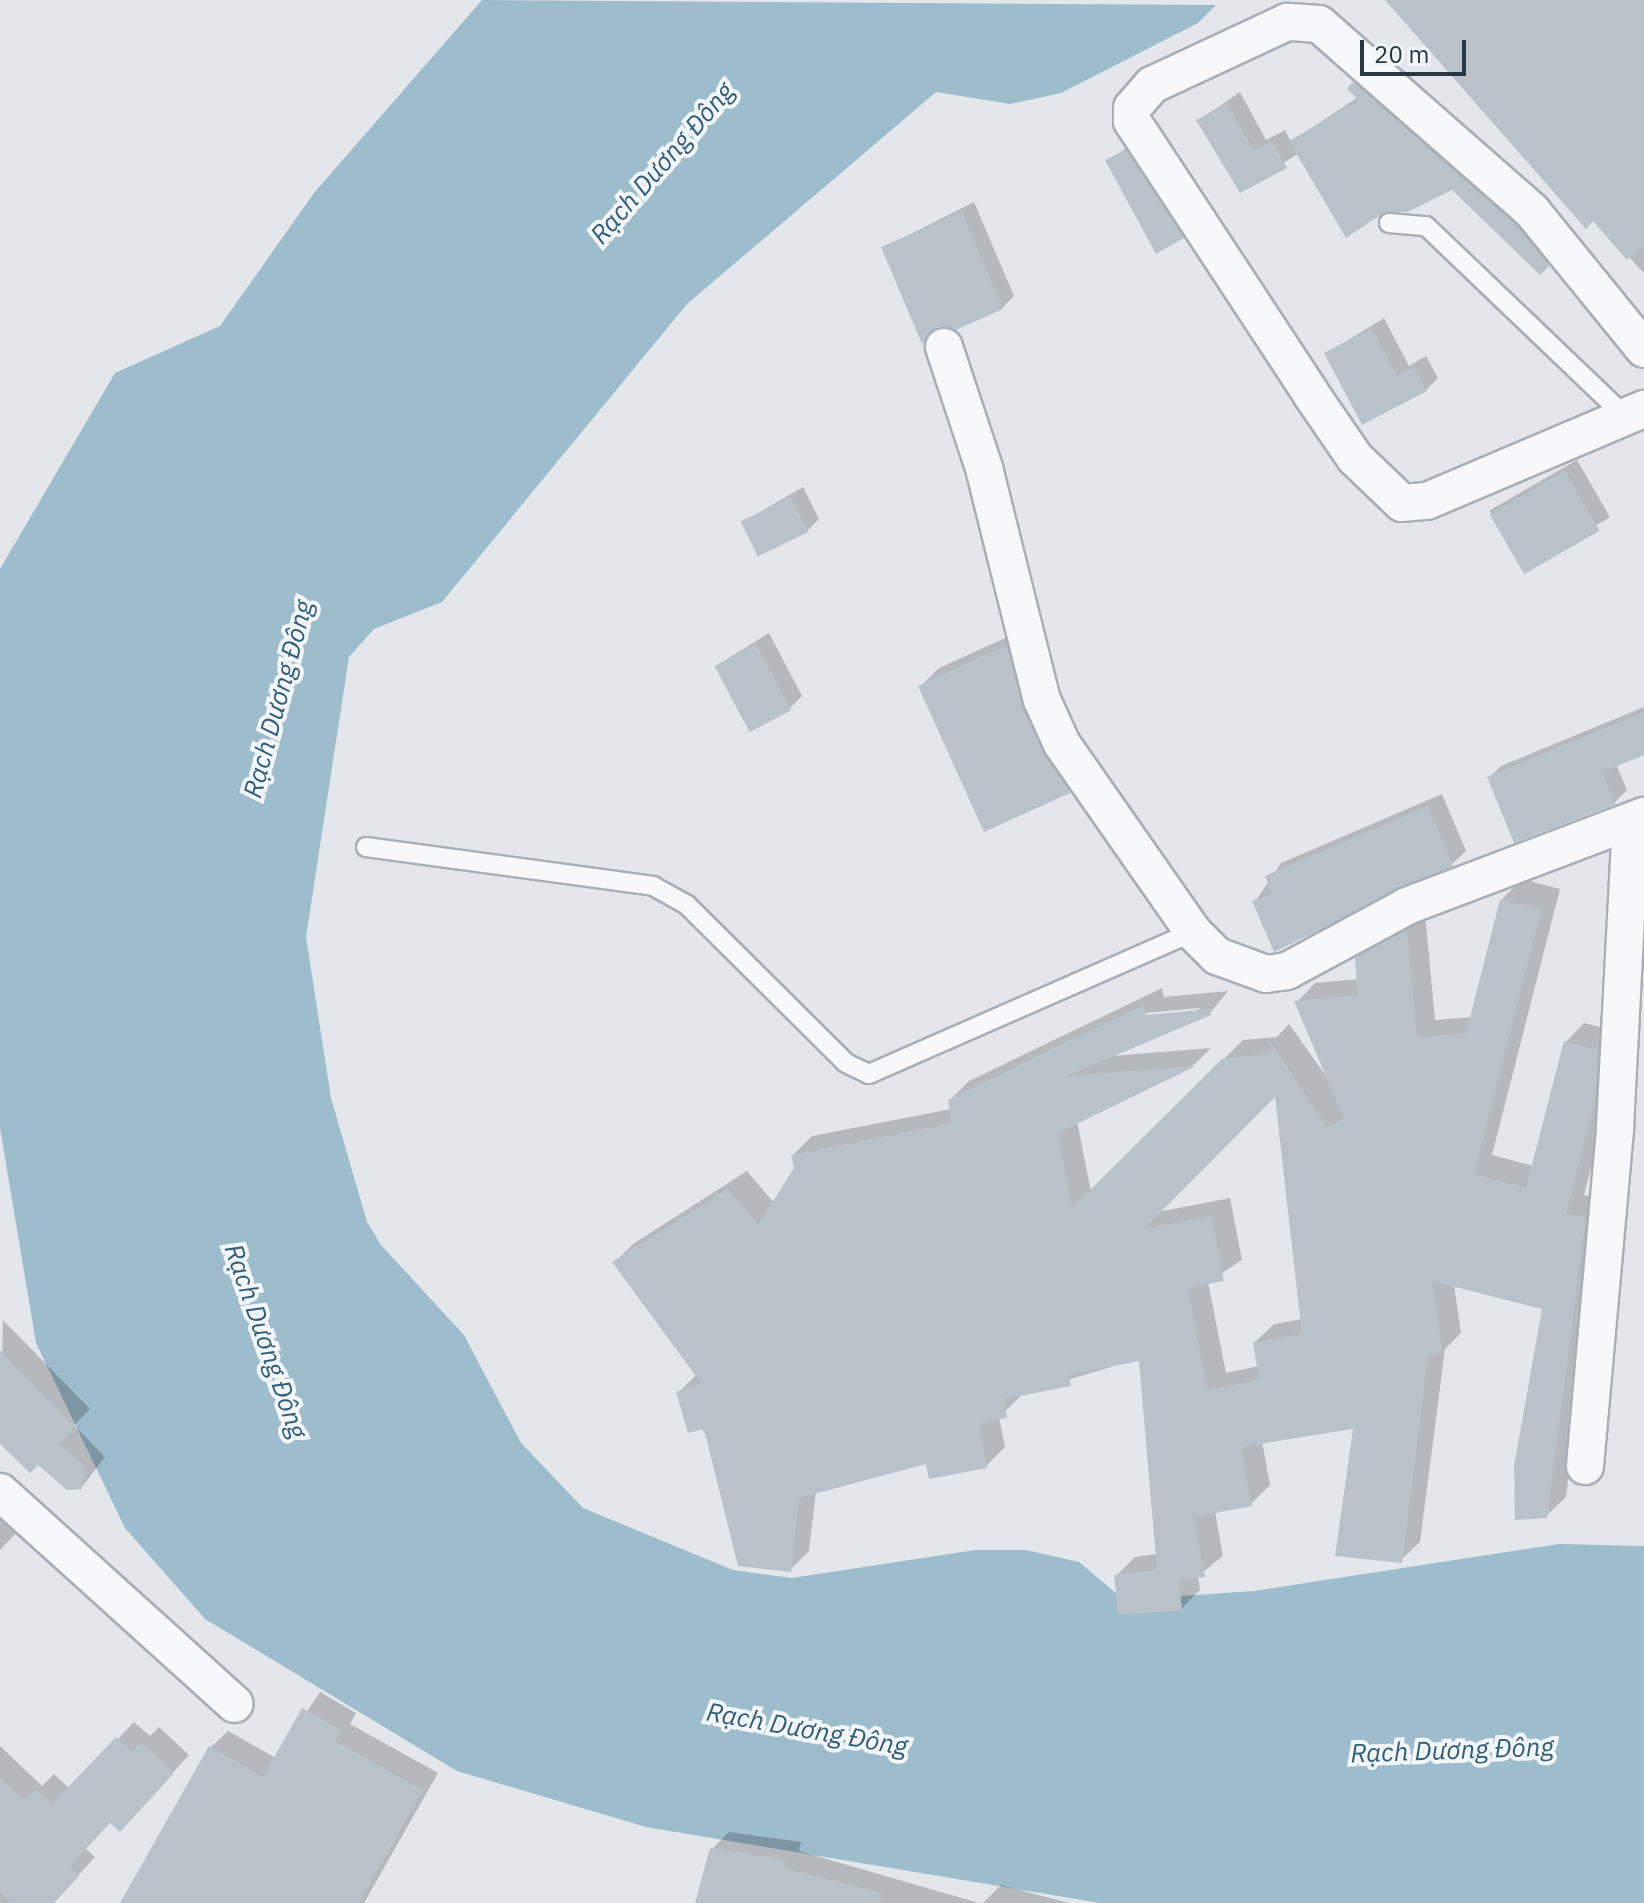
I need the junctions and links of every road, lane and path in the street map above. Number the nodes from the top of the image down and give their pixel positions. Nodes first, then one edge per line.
1 (1389, 223) dead end
2 (944, 347) dead end
3 (1644, 349) edge
4 (1635, 413) edge
5 (1637, 819) edge
6 (366, 847) dead end
7 (1193, 932) junction
8 (1585, 1466) dead end
9 (0, 1492) edge
10 (235, 1704) dead end

1 - 4 lane
2 - 7 street
3 - 4 street
5 - 7 street
5 - 8 street
6 - 7 lane
9 - 10 street

